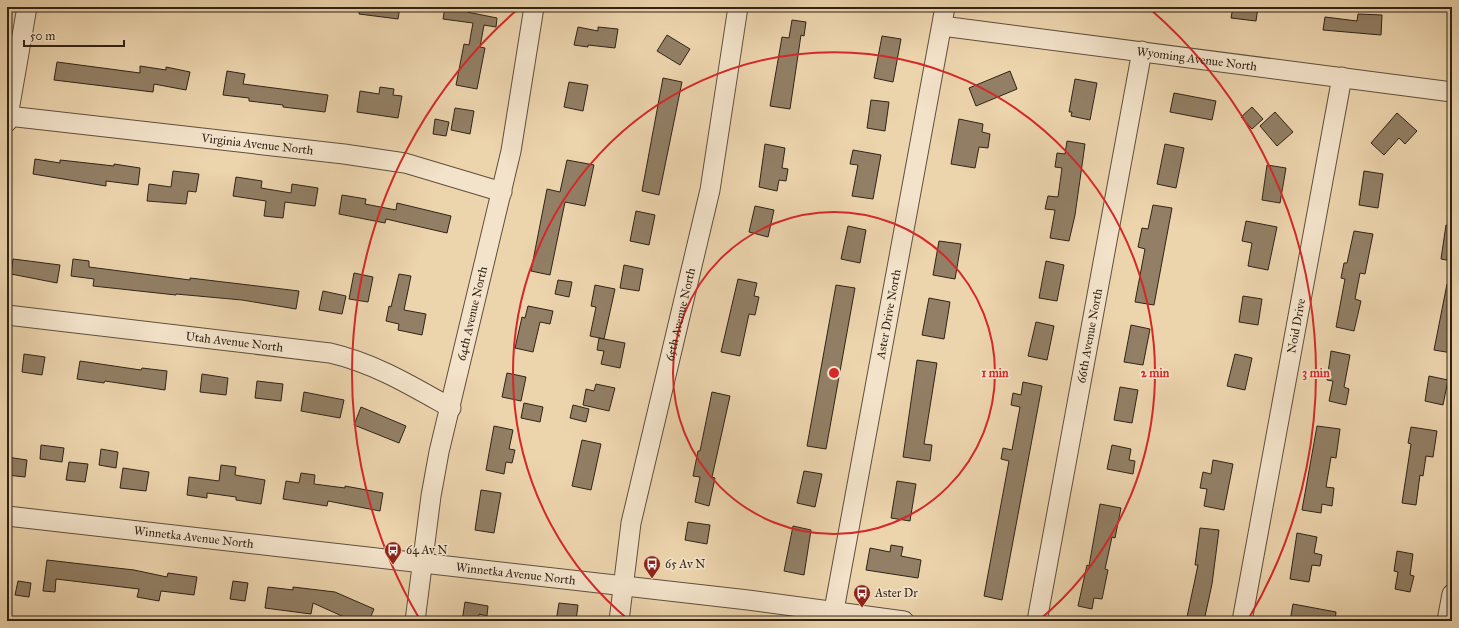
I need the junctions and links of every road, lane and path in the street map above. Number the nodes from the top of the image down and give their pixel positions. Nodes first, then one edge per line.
1 (27, 7) edge
2 (534, 7) edge
3 (738, 7) edge
4 (945, 7) edge
5 (942, 26) junction
6 (1142, 51) junction
7 (1342, 77) junction
8 (1452, 92) edge
9 (8, 119) edge
10 (502, 192) junction
11 (7, 315) edge
12 (451, 408) junction
13 (7, 516) edge
14 (422, 563) junction
15 (623, 585) junction
16 (1452, 594) edge
17 (833, 616) edge
18 (416, 621) edge
19 (619, 621) edge
20 (904, 621) edge
21 (1037, 621) edge
22 (1242, 621) edge
23 (1447, 621) edge

1 - 9 street
2 - 10 street, 64th Avenue North
3 - 15 street, 65th Avenue North
4 - 5 street, Aster Drive North
5 - 6 street, Wyoming Avenue North
5 - 17 street, Aster Drive North
6 - 7 street, Wyoming Avenue North
6 - 21 street, 66th Avenue North
7 - 8 street, Wyoming Avenue North
7 - 22 street, Noid Drive
9 - 10 street, Virginia Avenue North
10 - 12 street, 64th Avenue North
11 - 12 street, Utah Avenue North
12 - 14 street, 64th Avenue North
13 - 14 street, Winnetka Avenue North
14 - 15 street, Winnetka Avenue North
14 - 18 street, 64th Avenue North
15 - 17 street, Winnetka Avenue North
15 - 19 street, 65th Avenue North
16 - 23 street
17 - 20 street, Winnetka Avenue North

